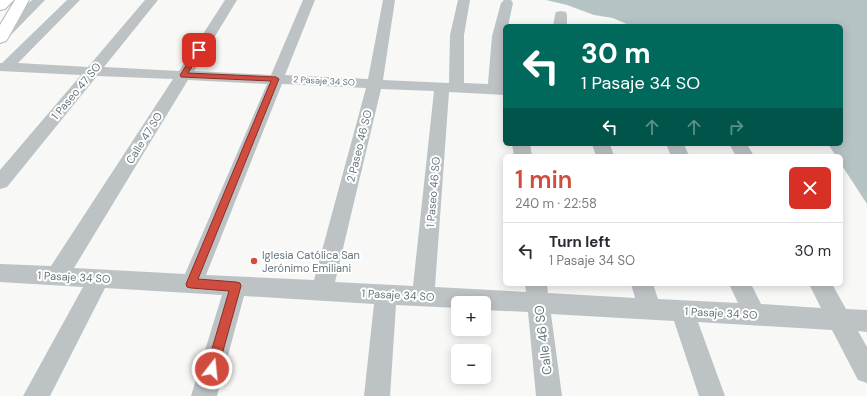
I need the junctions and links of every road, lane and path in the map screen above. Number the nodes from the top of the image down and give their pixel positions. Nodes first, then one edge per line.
1 (7, 0) edge
2 (22, 0) edge
3 (39, 0) edge
4 (74, 0) edge
5 (152, 0) edge
6 (231, 0) edge
7 (309, 0) edge
8 (389, 0) edge
9 (464, 0) edge
10 (507, 2) dead end
11 (0, 6) edge
12 (0, 38) edge
13 (3, 67) edge
14 (93, 71) junction
15 (183, 75) junction
16 (276, 79) junction
17 (375, 84) junction
18 (449, 87) junction
19 (500, 89) edge
20 (0, 182) edge
21 (0, 273) edge
22 (58, 276) junction
23 (99, 279) junction
24 (191, 284) junction
25 (236, 286) junction
26 (643, 286) edge
27 (741, 286) edge
28 (821, 286) edge
29 (322, 291) junction
30 (537, 294) edge
31 (386, 295) junction
32 (423, 297) junction
33 (649, 308) junction
34 (682, 310) junction
35 (754, 314) junction
36 (839, 319) junction
37 (867, 321) edge
38 (867, 371) edge
39 (36, 396) edge
40 (204, 396) edge
41 (377, 396) edge
42 (549, 396) edge
43 (712, 396) edge

1 - 11 main road
2 - 12 main road
3 - 12 street
4 - 13 street
5 - 14 street, 1 Paseo 47 SO
6 - 15 street, Calle 47 SO
7 - 16 street
8 - 17 street, 2 Paseo 46 SO
9 - 18 street, 1 Paseo 46 SO
10 - 19 street
13 - 14 street, 2 Pasaje 34 SO
14 - 15 street, 2 Pasaje 34 SO
14 - 20 street, 1 Paseo 47 SO
15 - 16 street, 2 Pasaje 34 SO
15 - 22 street, Calle 47 SO
16 - 17 street, 2 Pasaje 34 SO
16 - 24 street
17 - 18 street, 2 Pasaje 34 SO
17 - 29 street, 2 Paseo 46 SO
18 - 19 street, 2 Pasaje 34 SO
18 - 32 street, 1 Paseo 46 SO
21 - 22 street, 1 Pasaje 34 SO
22 - 23 street, 1 Pasaje 34 SO
23 - 24 street, 1 Pasaje 34 SO
23 - 39 street
24 - 25 street, 1 Pasaje 34 SO
25 - 29 street, 1 Pasaje 34 SO
25 - 40 street
26 - 33 street
27 - 35 street
28 - 36 street
29 - 31 street, 1 Pasaje 34 SO
30 - 32 street, 1 Pasaje 34 SO
30 - 33 street, 1 Pasaje 34 SO
30 - 42 street, Calle 46 SO
31 - 32 street, 1 Pasaje 34 SO
31 - 41 street
33 - 34 street, 1 Pasaje 34 SO
34 - 35 street, 1 Pasaje 34 SO
34 - 43 street
35 - 36 street, 1 Pasaje 34 SO
36 - 37 street, 1 Pasaje 34 SO
36 - 38 street

